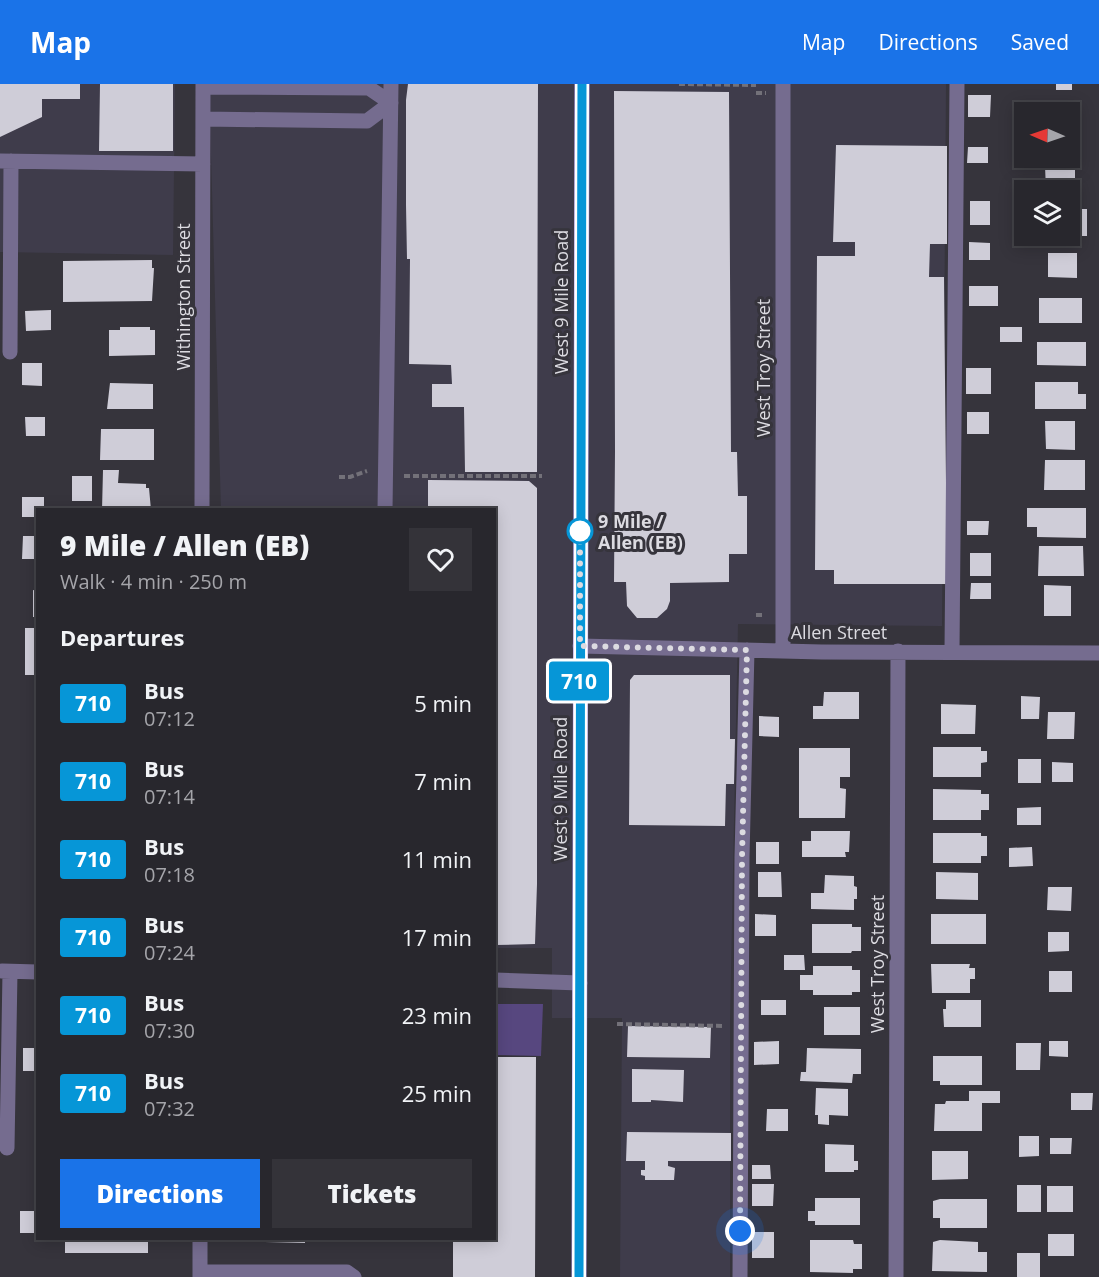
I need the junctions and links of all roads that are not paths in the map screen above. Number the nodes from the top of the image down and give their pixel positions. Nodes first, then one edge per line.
1 (391, 84) edge
2 (582, 84) edge
3 (783, 84) edge
4 (957, 84) edge
5 (203, 86) edge
6 (391, 103) junction
7 (203, 119) junction
8 (5, 161) edge
9 (203, 164) junction
10 (10, 352) dead end
11 (202, 508) edge
12 (385, 508) edge
13 (580, 646) junction
14 (747, 650) junction
15 (783, 651) junction
16 (898, 651) junction
17 (952, 651) junction
18 (1099, 653) edge
19 (5, 971) edge
20 (36, 972) edge
21 (496, 980) edge
22 (580, 983) junction
23 (7, 1148) dead end
24 (200, 1240) edge
25 (200, 1274) edge
26 (297, 1274) edge
27 (354, 1277) edge
28 (579, 1277) edge
29 (740, 1277) edge
30 (896, 1277) edge

1 - 6 street
2 - 13 main road, West 9 Mile Road
3 - 15 street, West Troy Street
4 - 17 street
5 - 6 street
5 - 7 street, Withington Street
6 - 7 street
6 - 12 street
7 - 9 street, Withington Street
8 - 9 street
8 - 10 street
9 - 11 street, Withington Street
13 - 14 street, Allen Street
13 - 22 main road, West 9 Mile Road
14 - 15 street, Allen Street
14 - 29 street
15 - 16 street, Allen Street
16 - 17 street, Allen Street
16 - 30 street, West Troy Street
17 - 18 street, Allen Street
19 - 20 street
19 - 23 street
21 - 22 street
22 - 28 main road, West 9 Mile Road
24 - 25 street
25 - 26 street
26 - 27 street

